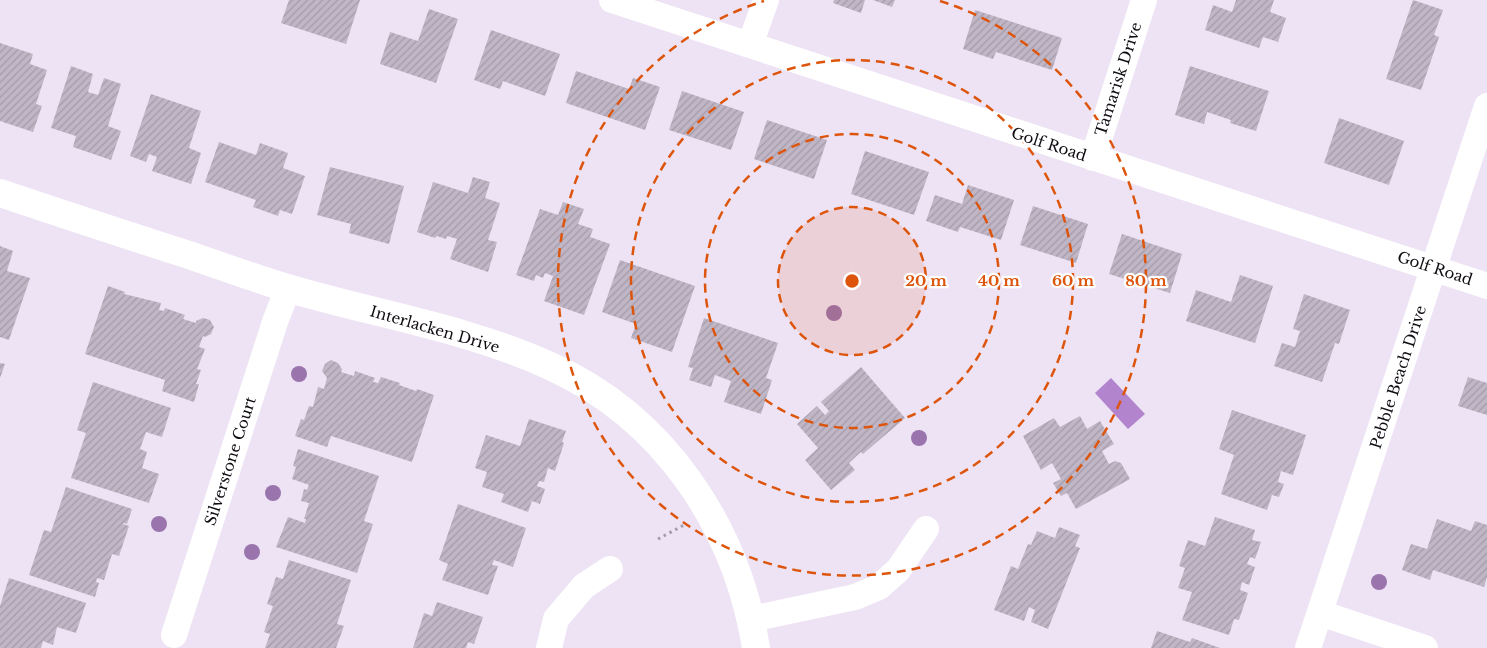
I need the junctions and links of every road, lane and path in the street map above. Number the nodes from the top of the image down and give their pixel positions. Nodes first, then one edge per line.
1 (612, 0) edge
2 (766, 0) edge
3 (1144, 0) edge
4 (750, 45) junction
5 (1487, 106) edge
6 (1092, 158) junction
7 (0, 193) edge
8 (1433, 268) junction
9 (1487, 286) edge
10 (288, 288) junction
11 (684, 524) dead end
12 (926, 529) dead end
13 (658, 539) dead end
14 (610, 569) dead end
15 (1320, 613) junction
16 (751, 619) junction
17 (174, 635) dead end
18 (549, 648) edge
19 (756, 648) edge
20 (1308, 648) edge
21 (1425, 648) edge

1 - 4 street, Golf Road
2 - 4 street
3 - 6 street, Tamarisk Drive
4 - 6 street, Golf Road
5 - 8 street, Pebble Beach Drive
6 - 8 street, Golf Road
7 - 10 street, Interlacken Drive
8 - 9 street, Golf Road
8 - 15 street, Pebble Beach Drive
10 - 16 street, Interlacken Drive
10 - 17 street, Silverstone Court
11 - 13 path
12 - 16 street
14 - 18 street
15 - 20 street, Pebble Beach Drive
15 - 21 street
16 - 19 street, Interlacken Drive

